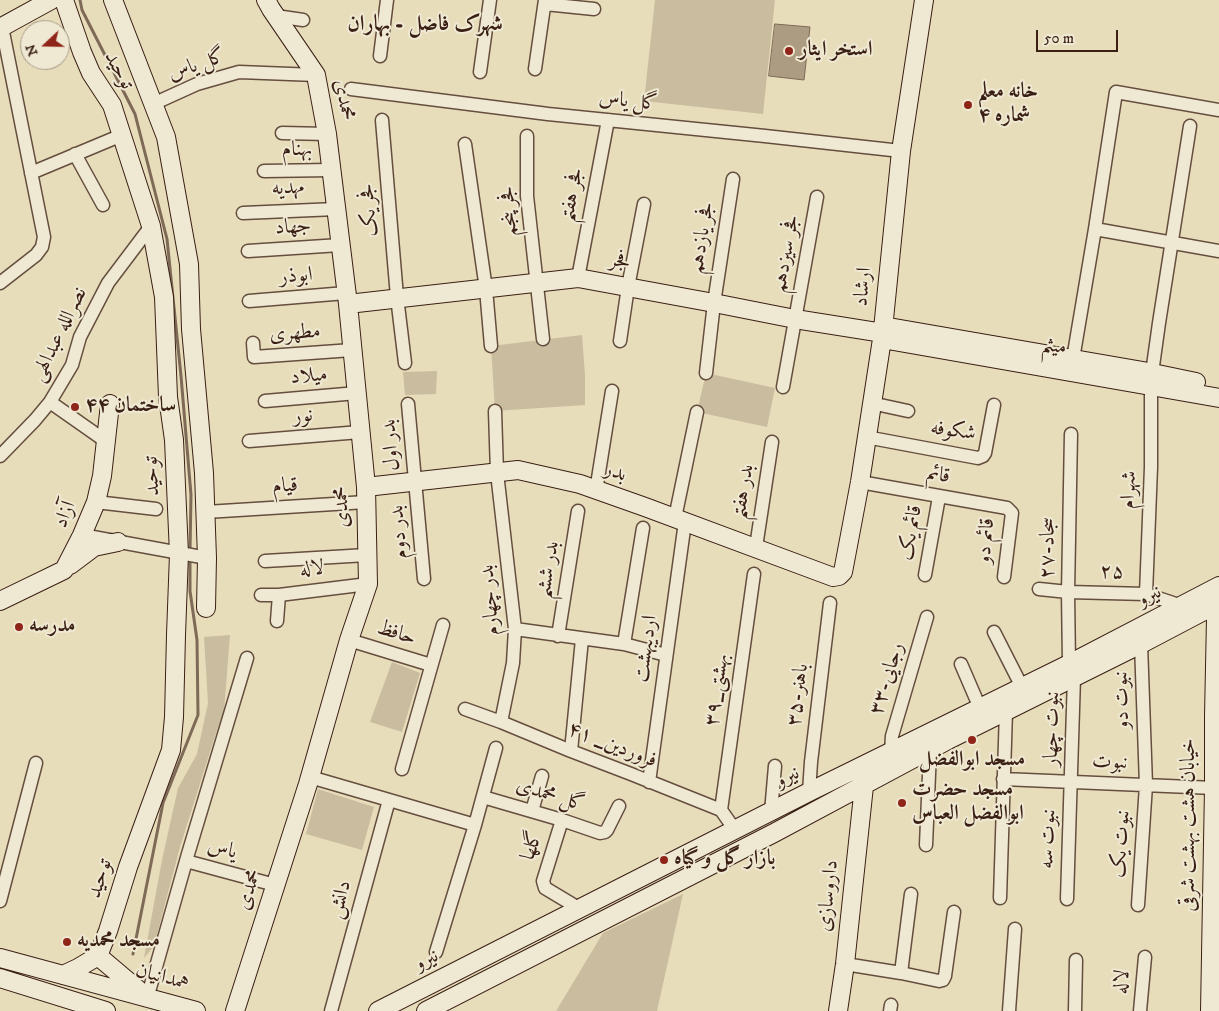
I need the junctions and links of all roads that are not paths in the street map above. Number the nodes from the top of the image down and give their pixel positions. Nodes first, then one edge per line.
1 (51, 0) edge
2 (64, 0) edge
3 (113, 0) edge
4 (266, 0) edge
5 (387, 0) edge
6 (490, 0) edge
7 (924, 0) edge
8 (545, 2) edge
9 (594, 9) dead end
10 (276, 16) junction
11 (303, 20) dead end
12 (1, 27) edge
13 (380, 56) dead end
14 (535, 69) dead end
15 (480, 72) dead end
16 (316, 75) junction
17 (351, 89) dead end
18 (153, 104) junction
19 (1219, 110) edge
20 (382, 120) dead end
21 (608, 120) junction
22 (1190, 126) dead end
23 (282, 133) dead end
24 (327, 134) junction
25 (122, 135) junction
26 (528, 136) dead end
27 (465, 144) dead end
28 (901, 152) junction
29 (76, 154) junction
30 (331, 170) junction
31 (264, 171) dead end
32 (31, 173) junction
33 (732, 180) dead end
34 (818, 197) dead end
35 (644, 204) dead end
36 (103, 205) dead end
37 (336, 209) junction
38 (242, 213) dead end
39 (150, 226) junction
40 (1095, 229) junction
41 (1172, 242) junction
42 (340, 245) junction
43 (248, 251) dead end
44 (1219, 251) edge
45 (578, 278) junction
46 (0, 283) edge
47 (536, 283) junction
48 (628, 287) junction
49 (486, 289) junction
50 (398, 297) junction
51 (347, 298) junction
52 (249, 301) dead end
53 (714, 303) junction
54 (795, 319) junction
55 (889, 334) junction
56 (543, 338) dead end
57 (620, 341) dead end
58 (253, 343) dead end
59 (491, 346) dead end
60 (352, 350) junction
61 (1073, 359) junction
62 (405, 363) dead end
63 (706, 373) dead end
64 (1152, 380) junction
65 (1219, 386) edge
66 (783, 387) dead end
67 (612, 391) dead end
68 (356, 393) junction
69 (1219, 398) edge
70 (265, 401) dead end
71 (50, 402) junction
72 (871, 402) junction
73 (110, 404) dead end
74 (408, 404) dead end
75 (994, 405) dead end
76 (908, 411) dead end
77 (495, 412) dead end
78 (698, 412) dead end
79 (360, 432) junction
80 (1071, 434) dead end
81 (866, 438) junction
82 (249, 441) dead end
83 (106, 442) junction
84 (772, 442) dead end
85 (0, 456) edge
86 (497, 473) junction
87 (415, 482) junction
88 (860, 482) junction
89 (596, 491) junction
90 (366, 494) junction
91 (938, 497) junction
92 (96, 502) junction
93 (156, 509) dead end
94 (1010, 510) joint
95 (578, 511) dead end
96 (206, 512) junction
97 (680, 520) junction
98 (643, 528) dead end
99 (82, 535) junction
100 (118, 542) junction
101 (756, 547) junction
102 (367, 555) junction
103 (193, 556) junction
104 (265, 561) dead end
105 (64, 570) junction
106 (754, 574) dead end
107 (925, 575) dead end
108 (839, 576) joint
109 (1004, 577) dead end
110 (424, 579) dead end
111 (368, 584) junction
112 (1219, 586) edge
113 (1039, 590) dead end
114 (1068, 592) junction
115 (1146, 594) junction
116 (261, 595) dead end
117 (279, 595) junction
118 (0, 601) edge
119 (830, 603) dead end
120 (206, 608) dead end
121 (1184, 613) junction
122 (1218, 613) edge
123 (927, 617) dead end
124 (277, 621) dead end
125 (443, 625) dead end
126 (515, 629) junction
127 (994, 632) dead end
128 (558, 636) junction
129 (582, 639) junction
130 (1216, 639) junction
131 (350, 640) junction
132 (624, 644) junction
133 (1141, 644) junction
134 (666, 655) junction
135 (247, 658) dead end
136 (961, 664) dead end
137 (431, 665) junction
138 (1072, 670) junction
139 (1022, 687) junction
140 (980, 708) junction
141 (465, 709) dead end
142 (1006, 711) junction
143 (501, 722) junction
144 (496, 748) dead end
145 (930, 750) junction
146 (571, 751) junction
147 (891, 752) junction
148 (36, 763) dead end
149 (774, 766) dead end
150 (402, 769) dead end
151 (857, 769) junction
152 (542, 776) dead end
153 (310, 777) junction
154 (1003, 779) junction
155 (648, 782) junction
156 (1072, 782) junction
157 (1146, 785) junction
158 (864, 786) junction
159 (1214, 788) junction
160 (809, 792) junction
161 (483, 797) junction
162 (389, 800) junction
163 (619, 806) dead end
164 (722, 810) junction
165 (532, 811) junction
166 (771, 812) junction
167 (562, 820) junction
168 (475, 825) junction
169 (735, 830) junction
170 (926, 845) dead end
171 (186, 861) junction
172 (275, 885) junction
173 (911, 894) dead end
174 (1000, 898) dead end
175 (1067, 899) dead end
176 (0, 901) edge
177 (1138, 905) dead end
178 (580, 909) junction
179 (954, 912) dead end
180 (1015, 929) dead end
181 (436, 952) dead end
182 (98, 956) junction
183 (1145, 957) dead end
184 (0, 958) edge
185 (1076, 960) dead end
186 (845, 964) junction
187 (901, 973) junction
188 (63, 975) junction
189 (0, 978) edge
190 (148, 993) junction
191 (385, 1010) edge
192 (106, 1011) edge
193 (196, 1011) edge
194 (235, 1011) edge
195 (331, 1011) edge
196 (426, 1011) edge
197 (838, 1011) edge
198 (1009, 1011) edge
199 (1075, 1011) edge
200 (1140, 1011) edge
201 (1210, 1011) edge

1 - 12 street
2 - 25 street, توحید
3 - 18 street
4 - 10 street, محمدی
5 - 13 street
6 - 15 street
7 - 28 street, ارشاد
8 - 9 street
8 - 14 street
10 - 11 street
10 - 16 street, محمدی
12 - 32 street
16 - 18 street, گل یاس
16 - 24 street, محمدی
17 - 21 street, گل یاس
18 - 96 street
19 - 40 street
20 - 50 street, فجر یک
21 - 28 street, گل یاس
21 - 45 street, فجر هفتم
22 - 41 street, شهرام
23 - 24 street
24 - 30 street, محمدی
25 - 29 street
25 - 39 street, توحید
26 - 47 street, فجر پنجم
27 - 49 street
28 - 55 street, ارشاد
29 - 32 street
29 - 36 street
30 - 31 street, بهنام
30 - 37 street, محمدی
32 - 46 street
33 - 53 street, فجر یازدهم
34 - 54 street, فجر سیزدهم
35 - 48 street
37 - 38 street, مهدیه
37 - 42 street, محمدی
39 - 71 street, نصرالله عبدالهی
39 - 103 street, توحید
40 - 41 street
40 - 61 street
41 - 44 street
41 - 64 street, شهرام
42 - 43 street, جهاد
42 - 51 street, محمدی
45 - 47 street, فجر
45 - 48 street, فجر
47 - 49 street, فجر
47 - 56 street, فجر پنجم
48 - 53 street, فجر
48 - 57 street
49 - 50 street, فجر
49 - 59 street
50 - 51 street, فجر
50 - 62 street, فجر یک
51 - 52 street, ابوذر
51 - 60 street, محمدی
53 - 54 street, فجر
53 - 63 street, فجر یازدهم
54 - 55 street, فجر
54 - 66 street, فجر سیزدهم
55 - 61 street, میثم
55 - 64 street, میثم
55 - 72 street, ارشاد
58 - 60 street, مطهری
60 - 68 street, محمدی
61 - 64 street, میثم
64 - 65 street, میثم
64 - 69 street, میثم
64 - 115 street, شهرام
67 - 89 street
68 - 70 street, میلاد
68 - 79 street, محمدی
71 - 83 street
71 - 85 street, نصرالله عبدالهی
72 - 76 street
72 - 81 street, ارشاد
73 - 83 street, آزاد
74 - 87 street, بدر اول
75 - 81 street, شکوفه
77 - 86 street, بدر چهارم
78 - 97 street
79 - 82 street, نور
79 - 90 street, محمدی
80 - 114 street, ۲۷-سجاد
81 - 88 street, ارشاد
83 - 92 street, آزاد
84 - 101 street, بدر هفتم
86 - 87 street, بدر
86 - 89 street, بدر
86 - 126 street, بدر چهارم
87 - 90 street, بدر
87 - 110 street, بدر دوم
88 - 91 street, قائم
88 - 108 street, ارشاد
89 - 97 street, بدر
90 - 96 street, قیام
90 - 102 street, محمدی
91 - 94 street, قائم
91 - 107 street, قائم یک
92 - 93 street
92 - 99 street, آزاد
94 - 109 street, قائم دو
95 - 128 street, بدر ششم
96 - 103 street
97 - 101 street, بدر
97 - 134 street, اردیبهشت
98 - 132 street
99 - 100 street
99 - 105 street, آزاد
100 - 103 street
100 - 105 street
101 - 108 street, بدر
102 - 104 street
102 - 111 street, محمدی
103 - 120 street
103 - 182 street, توحید
105 - 118 street
106 - 164 street, ۳۹_بهشتی
111 - 117 street, لاله
111 - 131 street, محمدی
112 - 121 street, نیرو
113 - 114 street, ۲۵
114 - 115 street, ۲۵
114 - 138 street, ۲۷-سجاد
115 - 121 street, ۲۵
116 - 117 street, لاله
117 - 124 street
119 - 160 street, ۳۵-باهنر
121 - 122 street, نیرو
121 - 130 street
121 - 133 street, نیرو
121 - 138 street, نیرو
122 - 130 street, خیابان هشت بهشت شرقی
123 - 147 street, ۳۳-رجایی
125 - 137 street
126 - 128 street
126 - 143 street, بدر چهارم
127 - 139 street
128 - 129 street
129 - 132 street
129 - 146 street
130 - 159 street, خیابان هشت بهشت شرقی
131 - 137 street, حافظ
131 - 153 street, محمدی
132 - 134 street
133 - 138 street, نیرو
133 - 157 street, نبوت دو
134 - 155 street, اردیبهشت
135 - 171 street
136 - 140 street
137 - 150 street
138 - 139 street, نیرو
138 - 142 street, نیرو
138 - 156 street, نبوت چهار
139 - 140 street, نیرو
140 - 147 street, نیرو
141 - 143 street, ۴۱ _فروردین
142 - 145 street, نیرو
142 - 154 street
143 - 146 street, ۴۱ _فروردین
144 - 161 street
145 - 158 street, نیرو
145 - 170 street
146 - 155 street, ۴۱ _فروردین
147 - 151 street, نیرو
148 - 176 street
149 - 166 street
151 - 158 street
151 - 160 street, نیرو
152 - 165 street
153 - 162 street
153 - 172 street, محمدی
154 - 156 street, نبوت
154 - 174 street
155 - 164 street, ۴۱ _فروردین
156 - 157 street, نبوت
156 - 175 street, نبوت سه
157 - 159 street, نبوت
157 - 177 street, نبوت یک
158 - 186 street, داروسازی
158 - 196 street, نیرو
159 - 201 street, خیابان هشت بهشت شرقی
160 - 166 street, نیرو
161 - 165 street, گل محمدی
161 - 168 street
162 - 168 street
162 - 195 street, دانش
163 - 167 street, گل محمدی
164 - 169 street
165 - 167 street, گل محمدی
166 - 169 street, نیرو
167 - 178 street, گلها
168 - 181 street
169 - 178 street, نیرو
171 - 172 street, یاس
171 - 190 street
172 - 194 street, محمدی
173 - 187 street
178 - 191 street, نیرو
179 - 187 street
180 - 198 street
182 - 188 street
182 - 190 street
183 - 200 street, لاله
184 - 188 street, همدانیان
185 - 199 street
186 - 187 street
186 - 197 street, داروسازی
188 - 190 street, همدانیان
189 - 192 street
190 - 193 street, همدانیان

